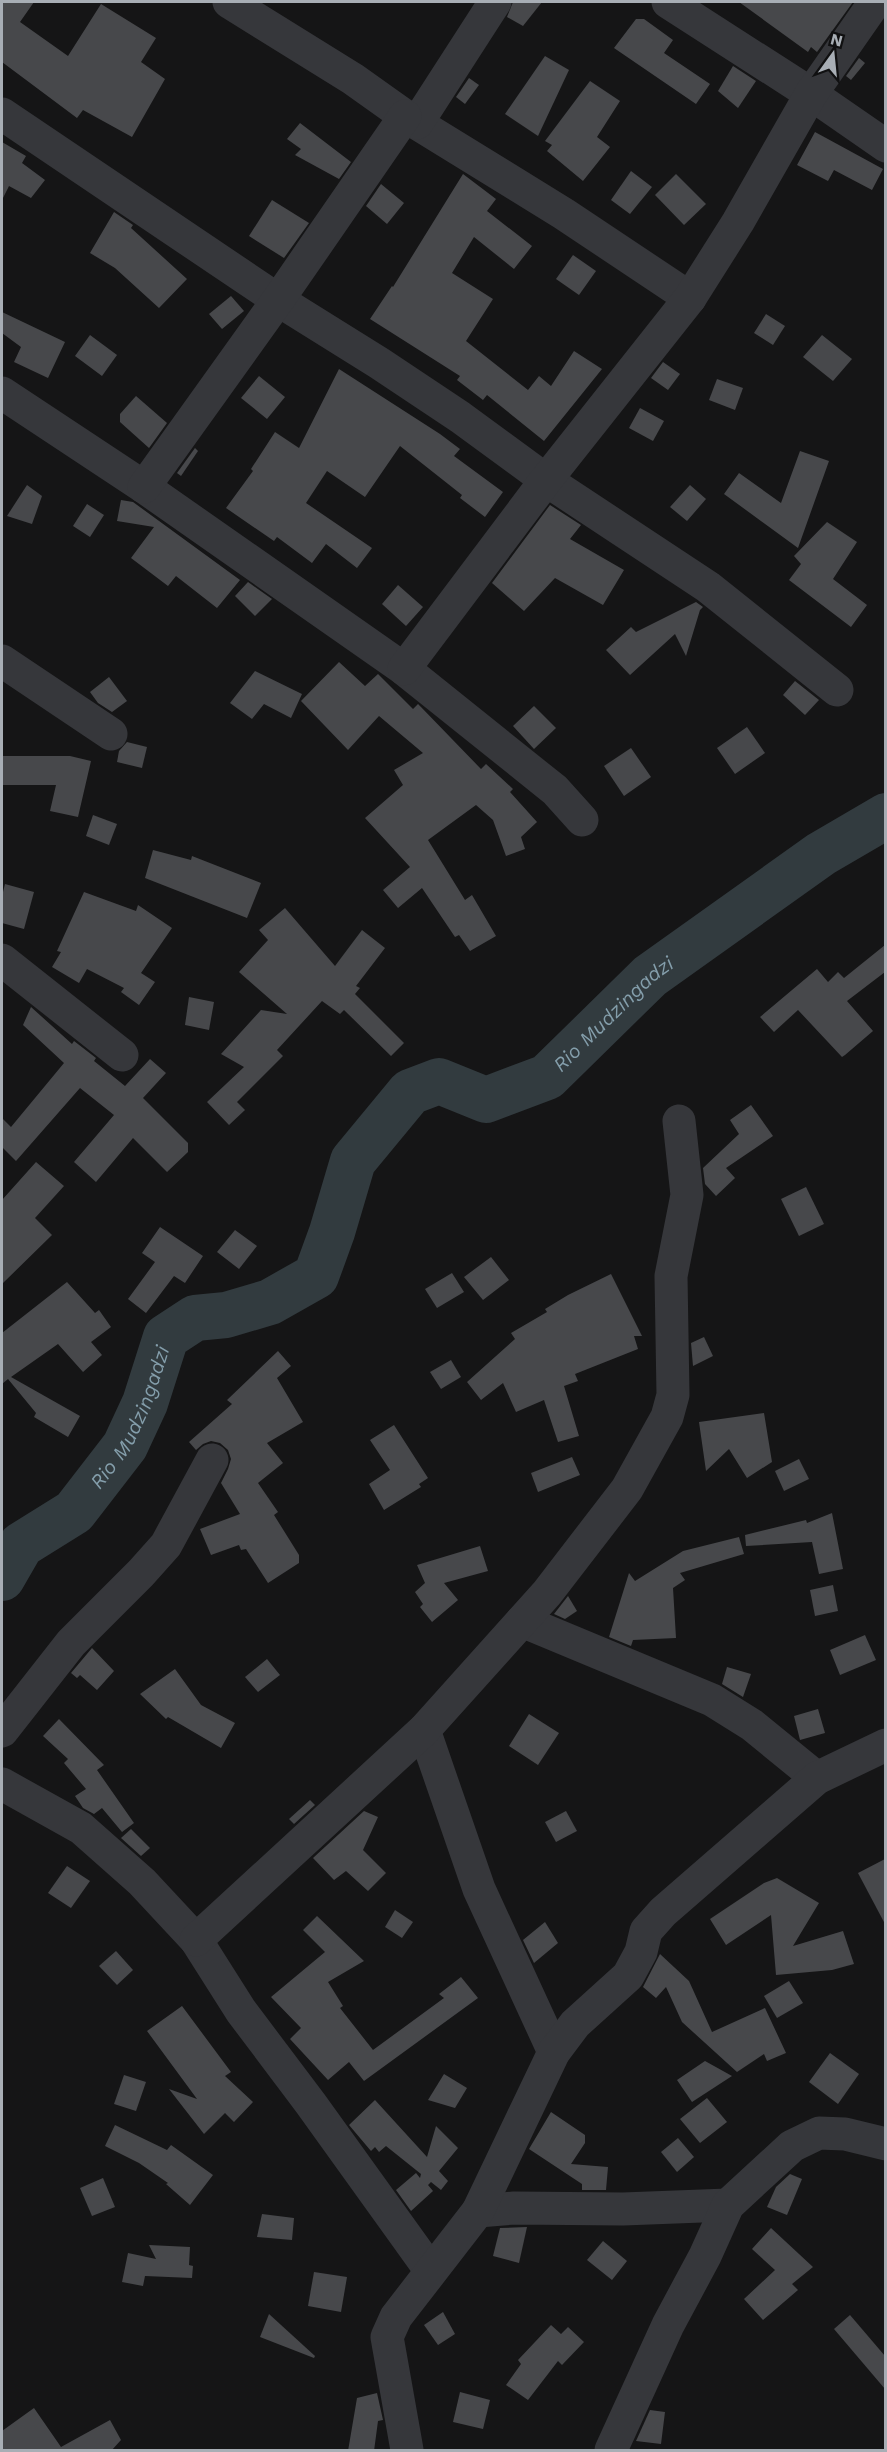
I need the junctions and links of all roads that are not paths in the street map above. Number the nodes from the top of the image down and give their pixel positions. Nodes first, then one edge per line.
1 (229, 2) edge
2 (495, 2) edge
3 (668, 2) edge
4 (876, 2) edge
5 (811, 94) junction
6 (2, 114) edge
7 (411, 120) junction
8 (885, 146) edge
9 (690, 298) junction
10 (278, 300) junction
11 (2, 393) edge
12 (546, 480) junction
13 (144, 487) junction
14 (2, 661) edge
15 (404, 669) junction
16 (837, 690) dead end
17 (111, 734) dead end
18 (582, 820) dead end
19 (2, 960) edge
20 (122, 1055) dead end
21 (679, 1121) dead end
22 (212, 1460) dead end
23 (522, 1621) junction
24 (424, 1730) junction
25 (2, 1731) edge
26 (885, 1745) edge
27 (817, 1778) junction
28 (2, 1784) edge
29 (196, 1940) junction
30 (554, 2052) junction
31 (885, 2144) edge
32 (728, 2205) junction
33 (478, 2211) junction
34 (431, 2271) junction
35 (407, 2451) edge
36 (611, 2451) edge

1 - 7 street
2 - 7 street
3 - 5 street
4 - 5 street
5 - 8 street
5 - 9 street
6 - 10 street
7 - 9 street
7 - 10 street
9 - 12 street
10 - 12 street
10 - 13 street
11 - 13 street
12 - 15 street
12 - 16 street
13 - 15 street
14 - 17 street
15 - 18 street
19 - 20 street
21 - 23 street
22 - 25 street
23 - 24 street
23 - 27 street
24 - 29 street
24 - 30 street
26 - 27 street
27 - 30 street
28 - 29 street
29 - 34 street
30 - 33 street
31 - 32 street
32 - 33 street
32 - 36 street
33 - 34 street
34 - 35 street

